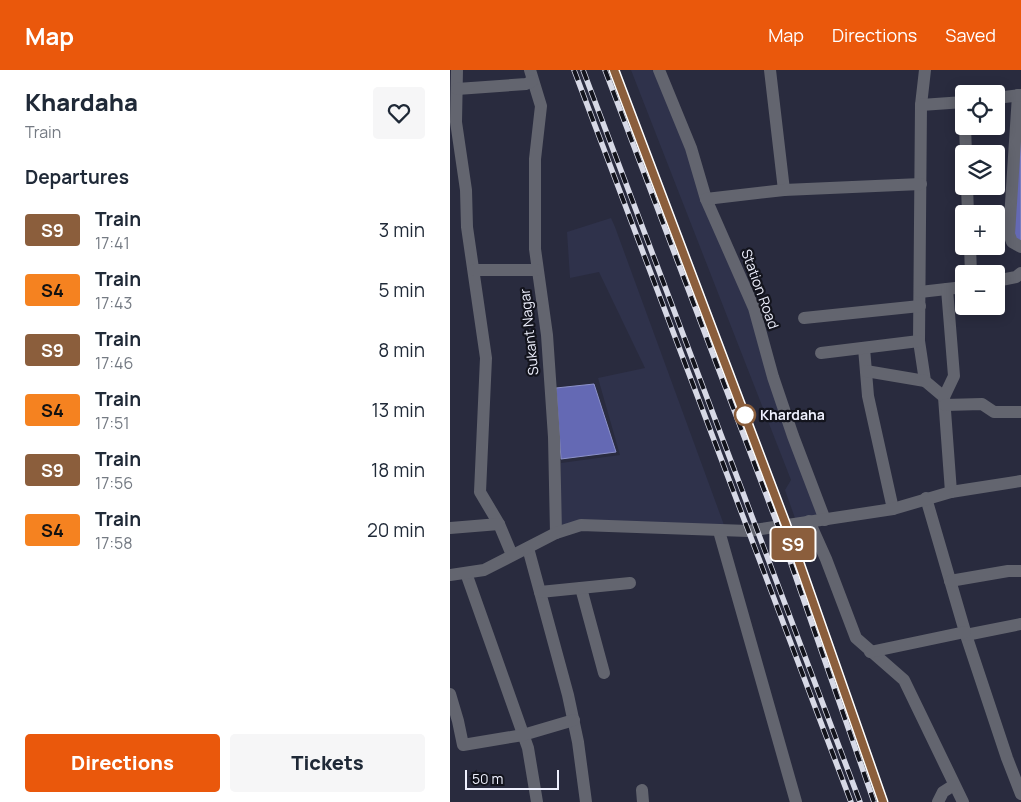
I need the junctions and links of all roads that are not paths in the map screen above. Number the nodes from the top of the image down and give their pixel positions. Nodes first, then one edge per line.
1 (457, 70) edge
2 (659, 70) edge
3 (770, 70) edge
4 (925, 70) edge
5 (531, 75) edge
6 (458, 88) junction
7 (1020, 95) edge
8 (1005, 97) edge
9 (955, 103) edge
10 (921, 106) junction
11 (453, 122) edge
12 (921, 184) junction
13 (784, 190) junction
14 (706, 199) junction
15 (1021, 247) edge
16 (474, 270) junction
17 (538, 270) junction
18 (1021, 273) edge
19 (1005, 279) edge
20 (955, 288) edge
21 (947, 289) junction
22 (920, 292) junction
23 (920, 306) junction
24 (804, 318) dead end
25 (919, 341) junction
26 (864, 348) junction
27 (821, 353) dead end
28 (866, 371) junction
29 (925, 381) junction
30 (945, 401) junction
31 (1021, 412) edge
32 (1021, 481) edge
33 (951, 492) junction
34 (926, 498) junction
35 (893, 509) junction
36 (825, 520) junction
37 (809, 521) junction
38 (499, 524) junction
39 (450, 528) edge
40 (719, 530) junction
41 (556, 533) junction
42 (528, 548) junction
43 (512, 555) junction
44 (1021, 571) edge
45 (466, 573) junction
46 (450, 575) edge
47 (950, 581) junction
48 (630, 583) dead end
49 (581, 588) junction
50 (540, 592) junction
51 (1021, 624) edge
52 (966, 634) junction
53 (870, 652) junction
54 (604, 673) dead end
55 (450, 694) edge
56 (574, 720) junction
57 (523, 734) junction
58 (954, 785) junction
59 (1019, 787) edge
60 (537, 802) edge
61 (586, 802) edge
62 (796, 802) edge
63 (938, 802) edge
64 (963, 802) edge

1 - 6 street
2 - 14 street, Station Road
3 - 13 street
4 - 10 street
5 - 6 street
5 - 17 street, Sukant Nagar
6 - 11 street
7 - 8 street
7 - 15 street
9 - 10 street
10 - 12 street
11 - 16 street
12 - 13 street
12 - 22 street
13 - 14 street
14 - 36 street, Station Road
16 - 17 street
16 - 38 street
17 - 41 street, Sukant Nagar
18 - 19 street
20 - 21 street
21 - 22 street
21 - 30 street
22 - 23 street
23 - 24 street
23 - 25 street
25 - 26 street
25 - 29 street
26 - 27 street
26 - 28 street
28 - 29 street
28 - 35 street
29 - 30 street
30 - 31 street
30 - 33 street
32 - 33 street
33 - 34 street
34 - 35 street
34 - 47 street
35 - 36 street
36 - 37 street
37 - 40 street
37 - 53 street
38 - 39 street
38 - 43 street
40 - 41 street
40 - 62 street
41 - 42 street
42 - 43 street
42 - 50 street
43 - 45 street
44 - 47 street
45 - 46 street
45 - 57 street
47 - 52 street
48 - 49 street
49 - 50 street
49 - 54 street
50 - 56 street
51 - 52 street
52 - 53 street
52 - 59 street
53 - 58 street
55 - 57 street
56 - 57 street
56 - 61 street
57 - 60 street
58 - 63 street
58 - 64 street

